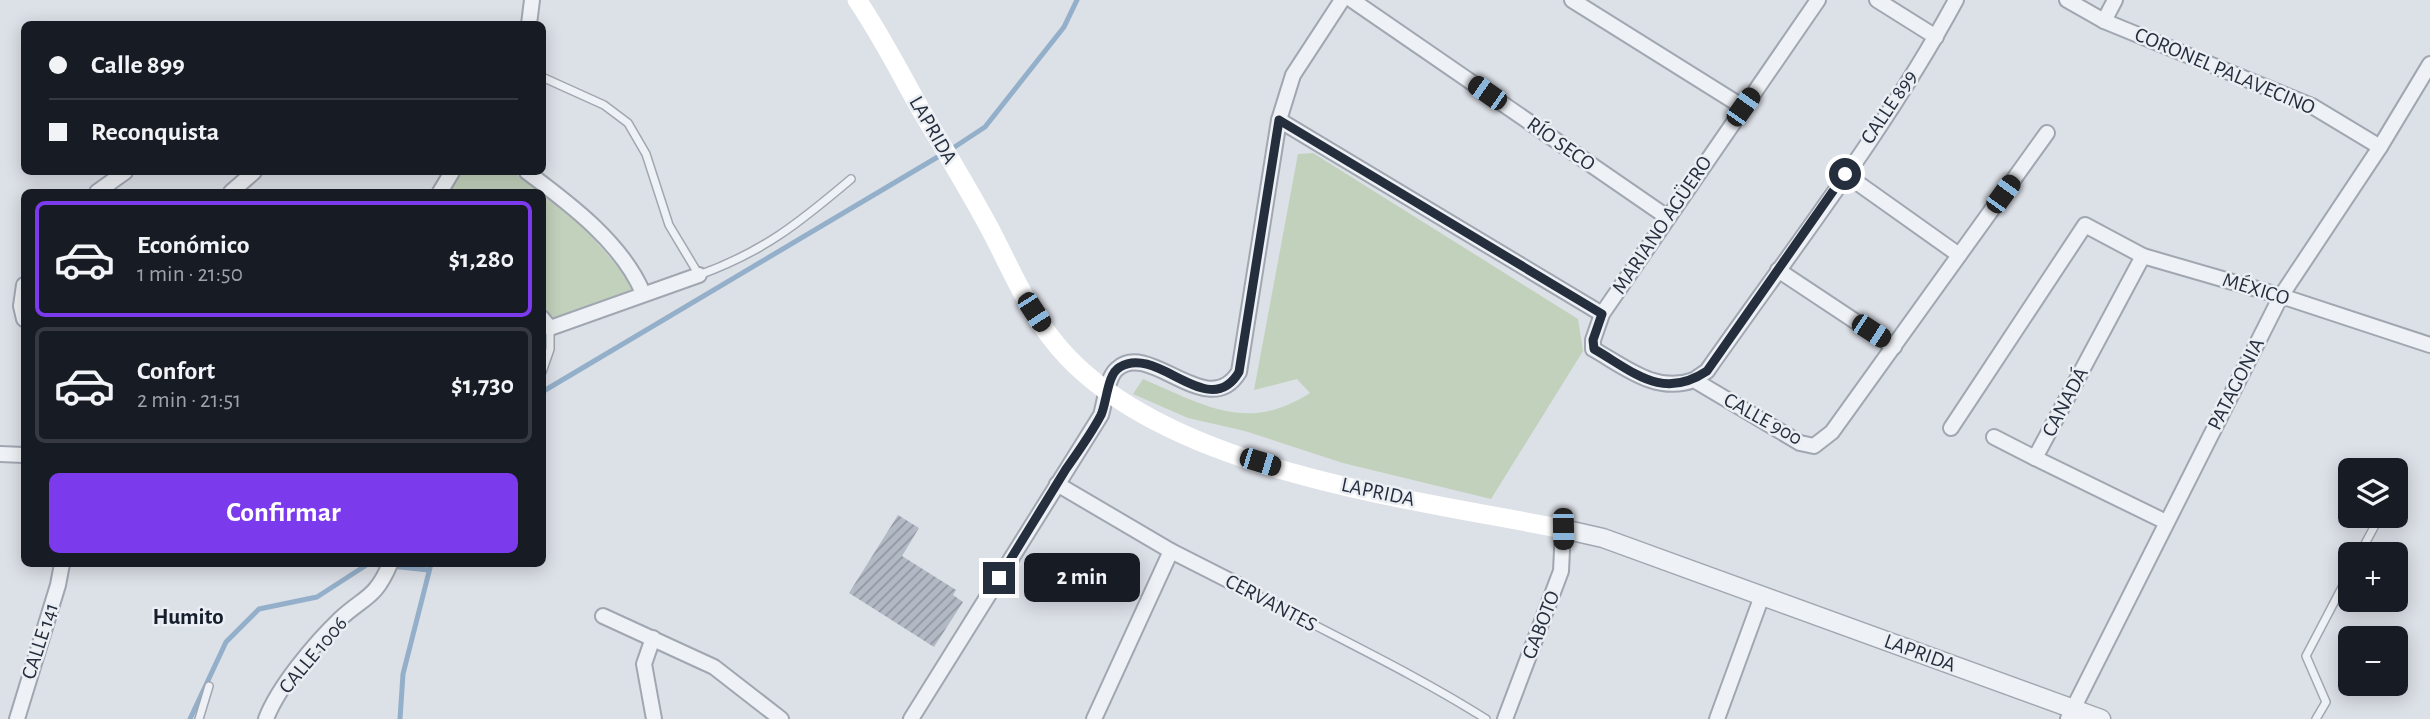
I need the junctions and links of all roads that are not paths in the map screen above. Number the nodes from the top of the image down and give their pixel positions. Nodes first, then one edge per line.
1 (532, 0) edge
2 (857, 0) edge
3 (1342, 0) edge
4 (1352, 0) edge
5 (1572, 0) edge
6 (1818, 0) edge
7 (1877, 0) edge
8 (1956, 0) edge
9 (2067, 0) edge
10 (2115, 0) edge
11 (529, 21) edge
12 (2104, 21) junction
13 (1936, 37) junction
14 (2430, 64) edge
15 (546, 79) edge
16 (1743, 107) junction
17 (1279, 120) junction
18 (2047, 134) dead end
19 (2381, 147) junction
20 (1845, 174) junction
21 (121, 175) edge
22 (251, 175) edge
23 (531, 175) edge
24 (851, 179) dead end
25 (101, 189) edge
26 (235, 189) edge
27 (1667, 217) junction
28 (1959, 255) junction
29 (2143, 256) junction
30 (1777, 270) junction
31 (699, 275) junction
32 (643, 293) junction
33 (2281, 296) junction
34 (1602, 314) junction
35 (546, 323) edge
36 (2430, 345) edge
37 (1894, 346) junction
38 (546, 360) edge
39 (1694, 380) junction
40 (1108, 394) junction
41 (1951, 428) dead end
42 (1994, 437) dead end
43 (0, 454) edge
44 (21, 455) edge
45 (2035, 458) junction
46 (1057, 484) junction
47 (2166, 522) junction
48 (1563, 529) junction
49 (1171, 551) junction
50 (61, 567) edge
51 (389, 567) edge
52 (1240, 586) joint
53 (2338, 595) edge
54 (1762, 596) junction
55 (603, 616) dead end
56 (653, 638) junction
57 (209, 686) dead end
58 (2071, 714) edge
59 (17, 719) edge
60 (199, 719) edge
61 (265, 719) edge
62 (654, 719) edge
63 (781, 719) edge
64 (911, 719) edge
65 (1094, 719) edge
66 (1486, 719) edge
67 (1505, 719) edge
68 (1717, 719) edge
69 (2101, 719) edge
70 (2316, 719) edge

1 - 11 street
2 - 40 main road, LAPRIDA
3 - 17 street
4 - 27 street, RÍO SECO
5 - 16 street
6 - 16 street, MARIANO AGÜERO
7 - 13 street
8 - 13 street, CALLE 899
9 - 12 street, CORONEL PALAVECINO
10 - 12 street
12 - 19 street, CORONEL PALAVECINO
13 - 20 street, CALLE 899
14 - 19 street, PATAGONIA
15 - 31 lane
16 - 27 street, MARIANO AGÜERO
17 - 34 street, MARIANO AGÜERO
17 - 40 street
18 - 28 street
19 - 33 street, PATAGONIA
20 - 28 street
20 - 30 street, CALLE 899
21 - 25 street
22 - 26 street
23 - 32 street
24 - 31 lane
27 - 34 street, MARIANO AGÜERO
28 - 37 street
29 - 33 street, MÉXICO
29 - 41 street, MÉXICO
29 - 45 street, CANADÁ
30 - 37 street
30 - 39 street, CALLE 899
31 - 32 street
32 - 35 street
33 - 36 street, MÉXICO
33 - 47 street, PATAGONIA
34 - 39 street
35 - 38 lane
37 - 39 street, CALLE 900
40 - 46 street
40 - 48 main road, LAPRIDA
42 - 45 street
43 - 44 street
45 - 47 street, CANADÁ
46 - 49 street, CERVANTES
46 - 64 street
47 - 58 street, PATAGONIA
48 - 54 street, LAPRIDA
48 - 67 street, GABOTO
49 - 52 street, CERVANTES
49 - 65 street
50 - 59 street, CALLE 141
51 - 61 street, CALLE 1006
52 - 66 lane, CERVANTES
53 - 70 lane
54 - 58 street, LAPRIDA
54 - 68 street
55 - 56 street
56 - 62 street
56 - 63 street
57 - 60 lane
58 - 69 street, LAPRIDA

